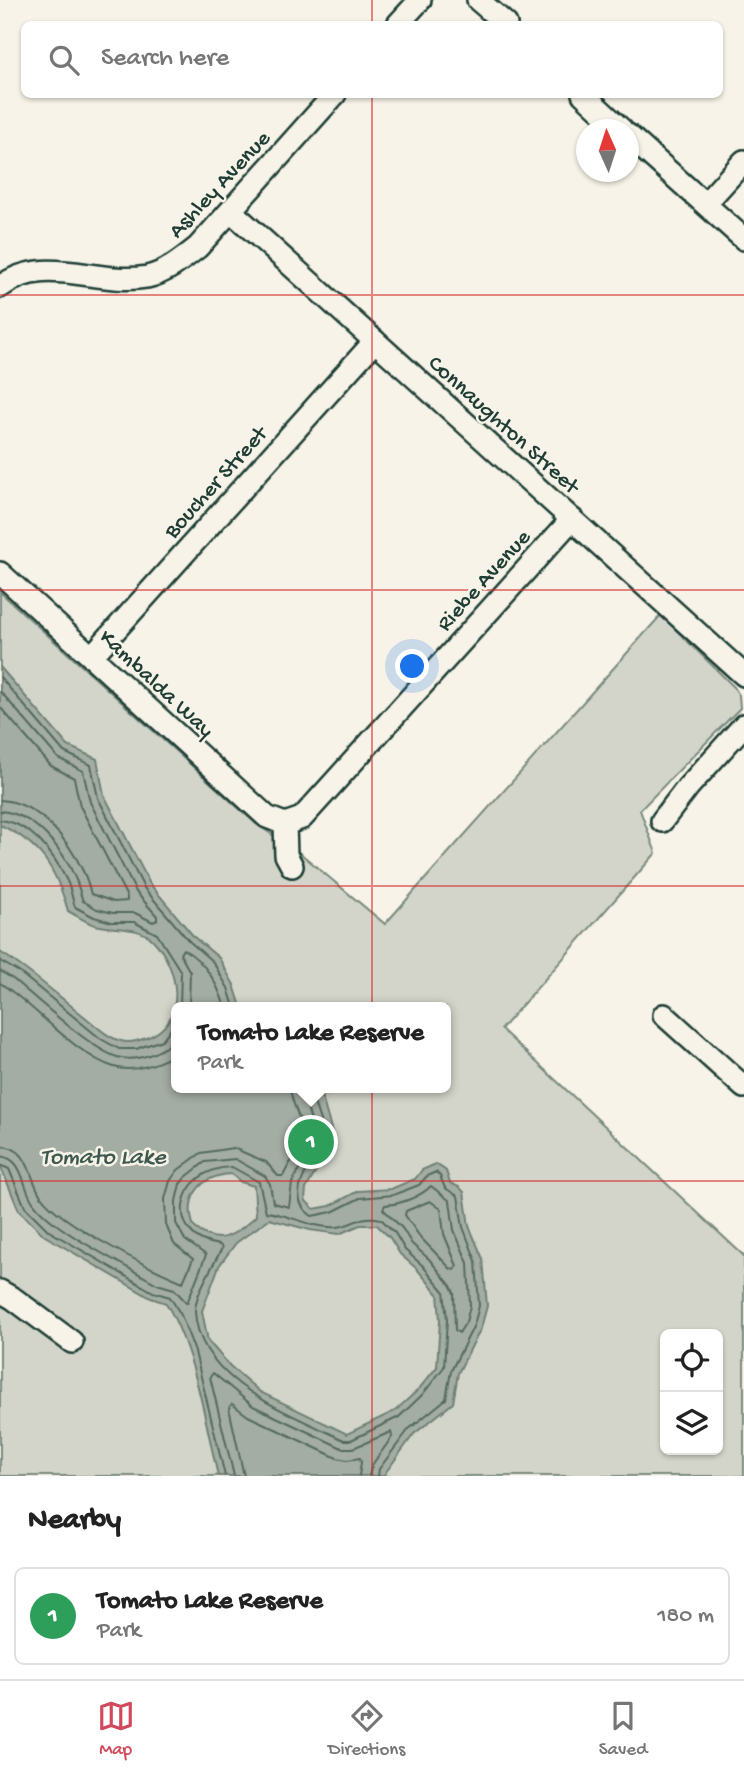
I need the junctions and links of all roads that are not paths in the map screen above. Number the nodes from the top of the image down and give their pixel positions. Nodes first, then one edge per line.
1 (420, 0) edge
2 (478, 0) edge
3 (401, 21) edge
4 (502, 21) edge
5 (331, 98) edge
6 (587, 98) edge
7 (610, 119) edge
8 (639, 145) edge
9 (744, 161) edge
10 (705, 204) junction
11 (231, 211) junction
12 (744, 239) edge
13 (0, 287) edge
14 (375, 341) junction
15 (572, 519) junction
16 (0, 573) edge
17 (92, 656) junction
18 (744, 674) edge
19 (744, 725) edge
20 (662, 821) dead end
21 (285, 824) junction
22 (292, 866) dead end
23 (664, 1016) dead end
24 (744, 1087) edge
25 (0, 1291) edge
26 (72, 1342) dead end

1 - 3 street
2 - 4 street
5 - 11 street, Ashley Avenue
6 - 7 street
8 - 10 street
9 - 10 street
10 - 12 street
11 - 13 street, Ashley Avenue
11 - 14 street, Connaughton Street
14 - 15 street, Connaughton Street
14 - 17 street, Boucher Street
15 - 18 street, Connaughton Street
15 - 21 street, Riebe Avenue
16 - 17 street, Kambalda Way
17 - 21 street, Kambalda Way
19 - 20 street
21 - 22 street
23 - 24 street
25 - 26 street

